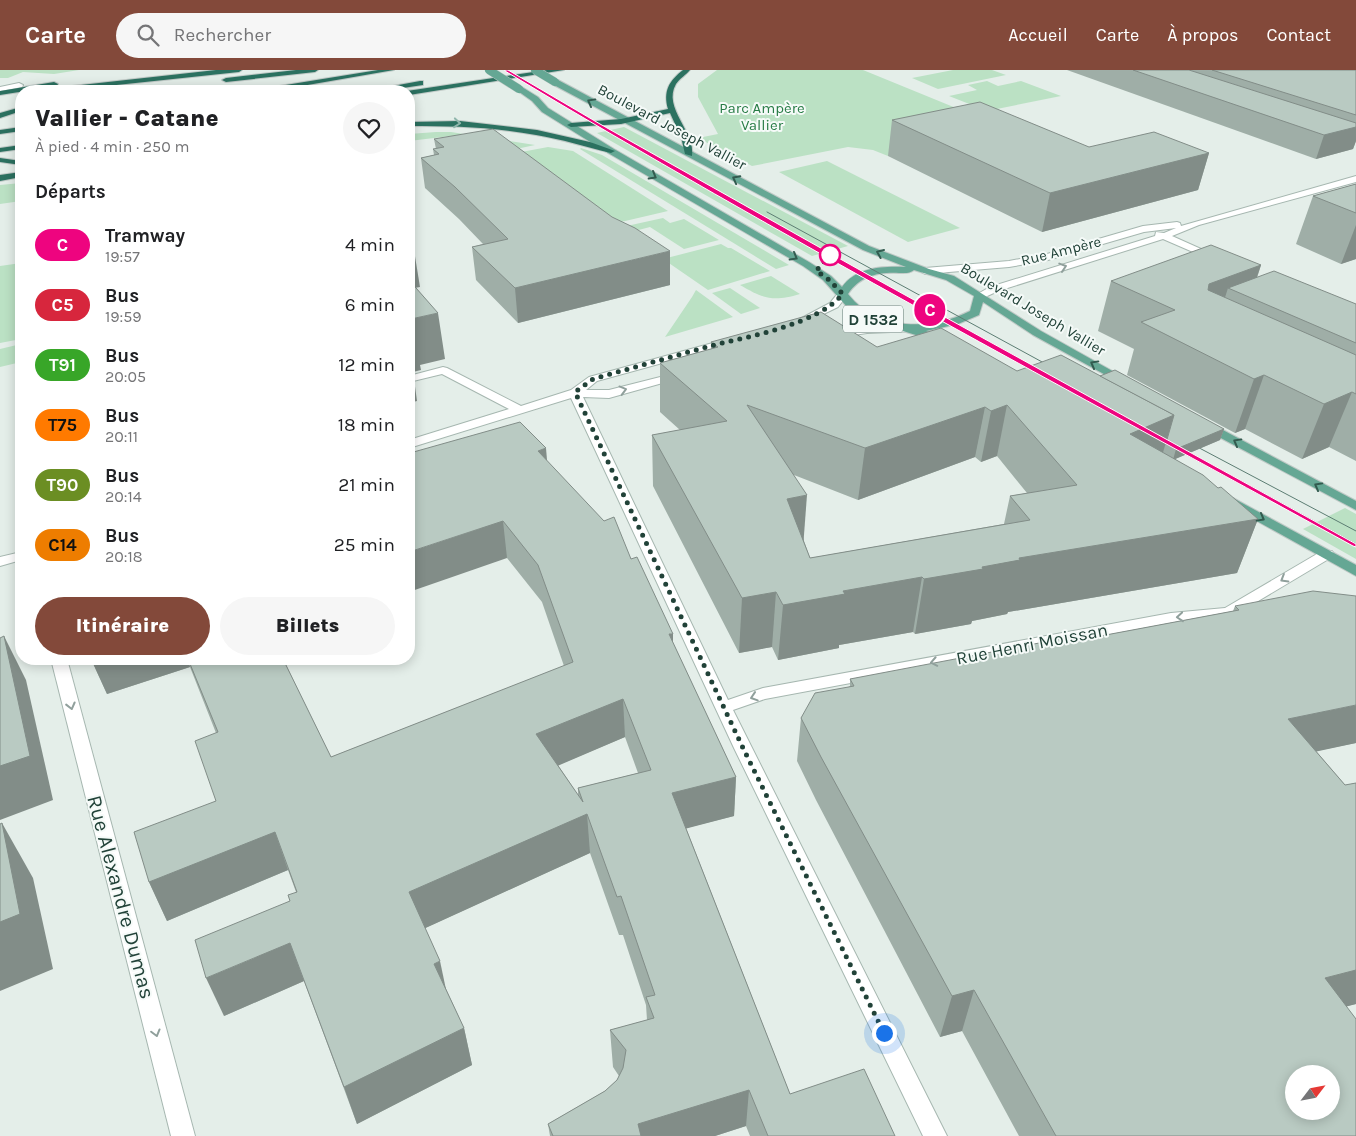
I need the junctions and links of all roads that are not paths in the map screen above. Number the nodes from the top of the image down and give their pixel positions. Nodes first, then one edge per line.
1 (150, 70) edge
2 (239, 70) edge
3 (315, 70) edge
4 (391, 70) edge
5 (488, 70) edge
6 (499, 70) edge
7 (535, 70) edge
8 (561, 70) edge
9 (687, 70) edge
10 (481, 73) dead end
11 (444, 79) dead end
12 (221, 80) dead end
13 (49, 85) edge
14 (93, 85) edge
15 (298, 85) edge
16 (407, 85) edge
17 (15, 86) edge
18 (0, 90) edge
19 (15, 91) edge
20 (415, 92) edge
21 (0, 94) edge
22 (15, 96) edge
23 (0, 98) edge
24 (671, 110) junction
25 (15, 111) edge
26 (0, 116) edge
27 (626, 121) junction
28 (415, 124) edge
29 (570, 125) junction
30 (15, 130) edge
31 (0, 132) edge
32 (15, 147) edge
33 (0, 150) edge
34 (611, 151) junction
35 (689, 154) junction
36 (0, 160) edge
37 (15, 162) edge
38 (15, 176) edge
39 (0, 178) edge
40 (1356, 179) edge
41 (1196, 223) junction
42 (1143, 229) junction
43 (1164, 236) junction
44 (1230, 265) edge
45 (925, 271) junction
46 (843, 294) junction
47 (979, 296) junction
48 (790, 324) edge
49 (911, 329) junction
50 (821, 338) edge
51 (739, 339) edge
52 (956, 347) edge
53 (694, 371) edge
54 (415, 377) edge
55 (1140, 389) edge
56 (575, 392) junction
57 (520, 410) junction
58 (1192, 418) edge
59 (415, 442) edge
60 (1220, 495) edge
61 (1356, 506) edge
62 (1327, 554) junction
63 (15, 558) edge
64 (0, 562) edge
65 (1356, 571) edge
66 (61, 665) edge
67 (724, 707) junction
68 (183, 1136) edge
69 (935, 1136) edge

1 - 13 highway
2 - 14 highway
3 - 12 highway
4 - 15 highway
5 - 29 main road, D 1532, bridge
6 - 10 highway
27 -> 7 main road, Boulevard Joseph Vallier, bridge
8 - 20 highway
9 - 24 highway
11 - 16 highway
17 - 18 street
19 - 21 highway
22 - 23 highway
24 - 27 highway
24 - 35 highway
25 - 26 highway
27 - 29 highway
27 - 35 main road, Boulevard Joseph Vallier
28 -> 34 highway
29 - 34 main road, D 1532
30 - 31 highway
32 - 33 highway
34 -> 46 main road, D 1532
45 -> 35 main road, Boulevard Joseph Vallier
36 - 37 highway
38 - 39 highway
40 - 41 street, Rue Ampère
41 - 42 street, Rue Ampère
41 - 43 street, Rue Ampère
42 - 43 street
42 - 45 street, Rue Ampère
43 - 44 street
47 -> 43 street, Rue Ampère
45 - 46 main road
45 - 47 main road, Boulevard Joseph Vallier
46 - 48 street
46 - 49 main road, D 1532
47 - 49 main road
55 -> 47 main road, Boulevard Joseph Vallier
49 - 50 street
49 - 52 main road, D 1532
51 - 56 street
56 -> 53 street
54 - 57 street
56 - 57 street
56 - 67 street
57 - 59 street
61 -> 58 main road
60 -> 62 main road
62 - 65 main road
62 -> 67 street, Rue Henri Moissan
63 - 64 street
66 -> 68 street, Rue Alexandre Dumas
67 - 69 street

